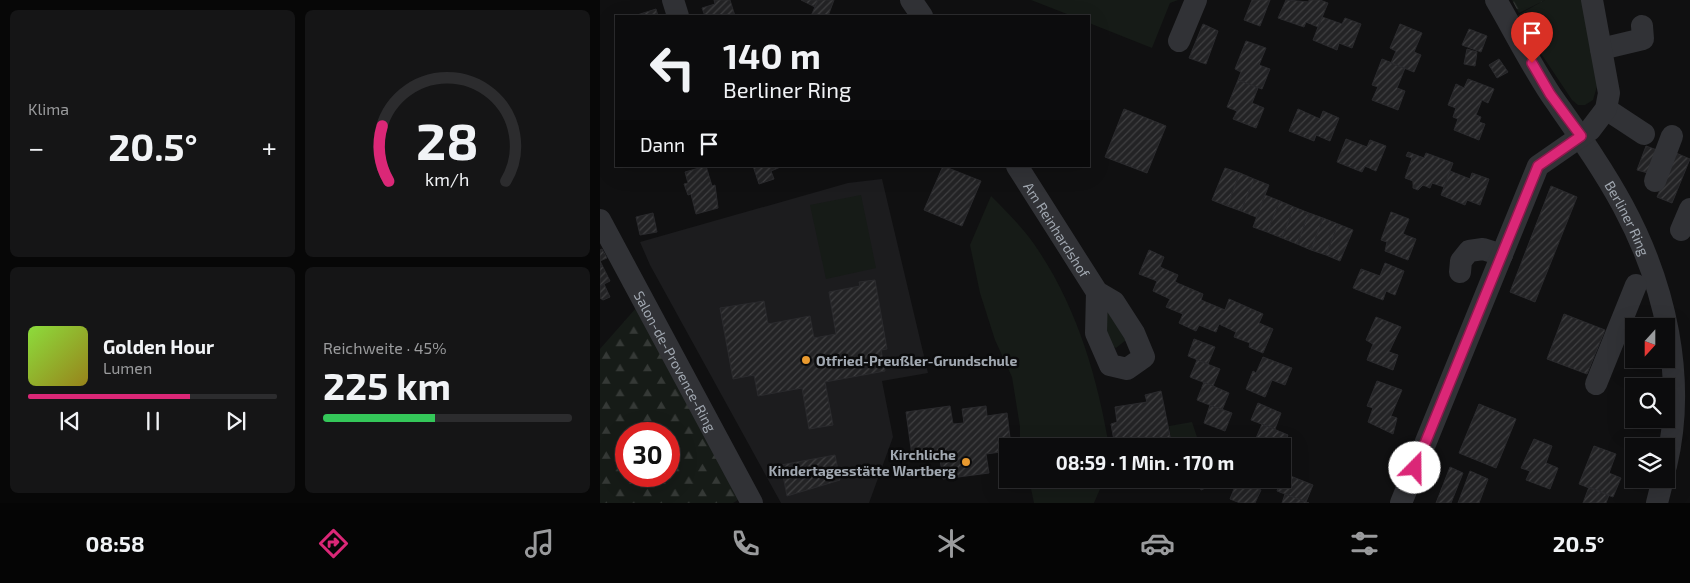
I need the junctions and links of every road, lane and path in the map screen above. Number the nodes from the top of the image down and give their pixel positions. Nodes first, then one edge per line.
1 (673, 0) edge
2 (911, 0) edge
3 (1196, 0) edge
4 (1496, 0) edge
5 (1592, 0) edge
6 (678, 15) edge
7 (921, 15) edge
8 (1642, 26) dead end
9 (1179, 41) dead end
10 (1601, 49) junction
11 (1606, 110) junction
12 (1644, 134) dead end
13 (1581, 136) junction
14 (1672, 136) dead end
15 (1018, 167) edge
16 (1655, 181) dead end
17 (1690, 209) edge
18 (600, 220) edge
19 (1682, 230) dead end
20 (1502, 255) junction
21 (1460, 272) dead end
22 (1636, 286) dead end
23 (1097, 292) dead end
24 (1596, 384) dead end
25 (1671, 438) edge
26 (1661, 488) edge
27 (752, 503) edge
28 (1401, 503) edge
29 (1657, 503) edge

1 - 6 street
2 - 7 street
3 - 9 street
4 - 13 street, Berliner Ring
5 - 10 street
8 - 10 street
10 - 11 street
11 - 12 street
11 - 13 street
13 - 20 street
13 - 25 street, Berliner Ring
14 - 16 street
15 - 23 street, Am Reinhardshof
17 - 19 street
18 - 27 street, Salon-de-Provence-Ring
20 - 21 street
20 - 28 street
22 - 24 street
26 - 29 street

